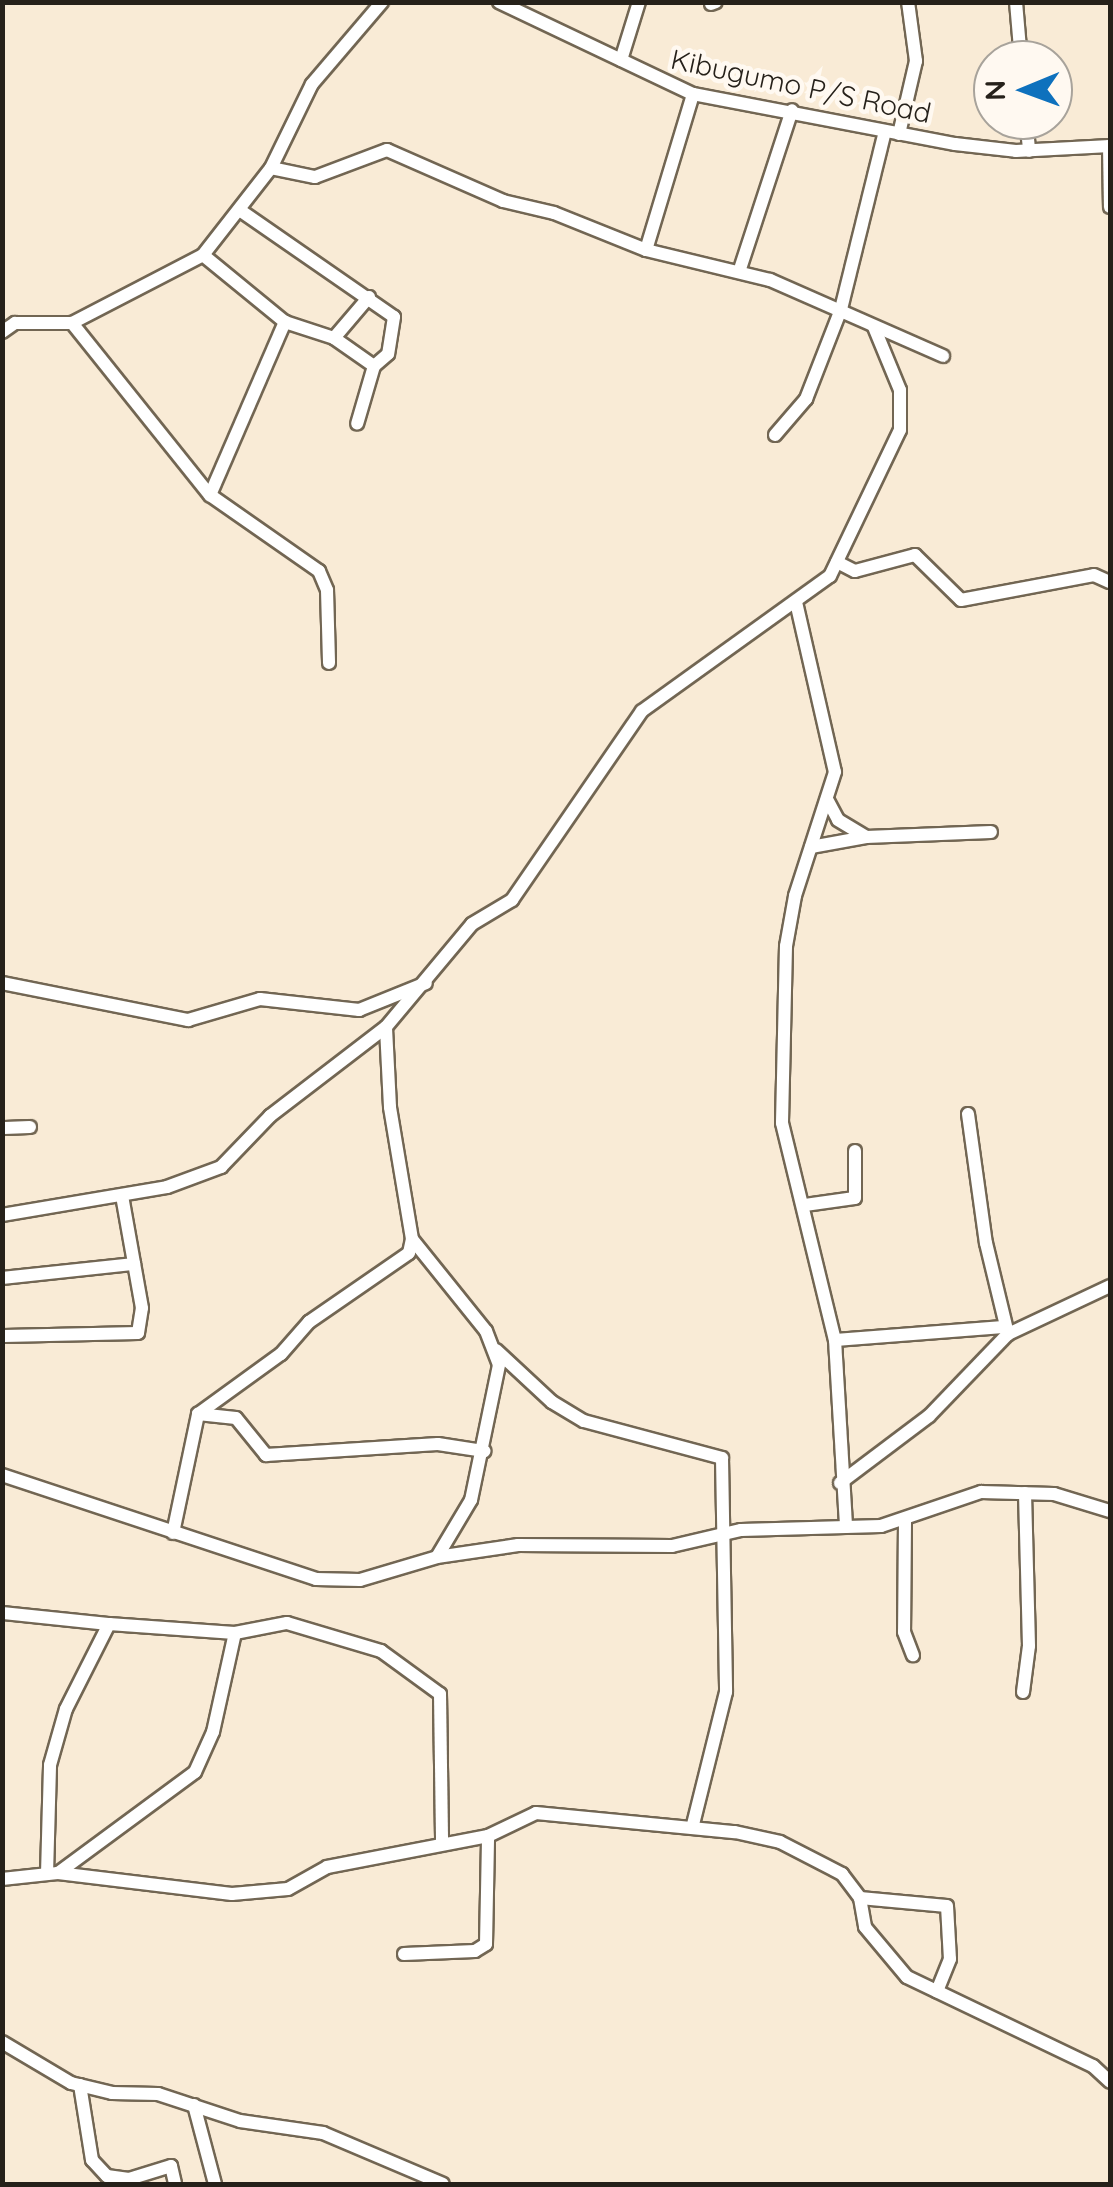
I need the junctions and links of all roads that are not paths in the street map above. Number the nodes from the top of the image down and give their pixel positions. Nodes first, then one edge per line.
1 (382, 2) edge
2 (499, 2) edge
3 (639, 2) edge
4 (908, 2) edge
5 (1016, 2) edge
6 (1019, 40) edge
7 (621, 60) junction
8 (693, 94) junction
9 (792, 110) junction
10 (892, 132) junction
11 (1028, 140) edge
12 (1110, 146) edge
13 (1029, 151) junction
14 (272, 168) junction
15 (1110, 207) edge
16 (241, 210) junction
17 (646, 250) junction
18 (203, 255) junction
19 (740, 269) junction
20 (369, 297) junction
21 (842, 309) junction
22 (286, 322) junction
23 (72, 323) junction
24 (874, 327) junction
25 (2, 332) edge
26 (334, 338) junction
27 (943, 356) dead end
28 (374, 366) junction
29 (357, 424) dead end
30 (775, 435) dead end
31 (210, 495) junction
32 (836, 562) junction
33 (1110, 582) edge
34 (796, 602) junction
35 (329, 663) dead end
36 (828, 801) junction
37 (991, 832) dead end
38 (866, 838) junction
39 (811, 847) junction
40 (429, 982) junction
41 (3, 983) edge
42 (386, 1027) junction
43 (968, 1114) dead end
44 (30, 1127) dead end
45 (2, 1128) edge
46 (855, 1151) dead end
47 (122, 1196) junction
48 (805, 1205) junction
49 (2, 1216) edge
50 (412, 1239) junction
51 (134, 1264) junction
52 (2, 1278) edge
53 (1110, 1286) edge
54 (1006, 1331) junction
55 (3, 1333) edge
56 (834, 1340) junction
57 (496, 1350) junction
58 (198, 1414) junction
59 (484, 1451) junction
60 (2, 1476) edge
61 (840, 1484) junction
62 (1025, 1493) junction
63 (1110, 1511) edge
64 (905, 1522) junction
65 (846, 1527) junction
66 (173, 1533) junction
67 (718, 1536) junction
68 (436, 1557) junction
69 (2, 1612) edge
70 (109, 1624) junction
71 (235, 1633) junction
72 (913, 1656) dead end
73 (1022, 1692) dead end
74 (692, 1828) junction
75 (488, 1836) junction
76 (442, 1844) junction
77 (53, 1873) junction
78 (2, 1879) edge
79 (860, 1898) junction
80 (404, 1954) dead end
81 (938, 1991) junction
82 (2, 2042) edge
83 (1110, 2082) edge
84 (80, 2085) junction
85 (194, 2105) junction
86 (174, 2184) edge
87 (215, 2184) edge
88 (444, 2184) edge

1 - 14 street
2 - 7 street, Kibugumo P/S Road
3 - 7 street
4 - 10 street
5 - 6 street
7 - 8 street, Kibugumo P/S Road
8 - 9 street, Kibugumo P/S Road
8 - 17 street
9 - 10 street, Kibugumo P/S Road
9 - 19 street
10 - 13 street, Kibugumo P/S Road
10 - 21 street
11 - 13 street
12 - 13 street, Kibugumo P/S Road
12 - 15 street
14 - 16 street
14 - 17 street
16 - 18 street
16 - 20 street
17 - 19 street
18 - 22 street
18 - 23 street
19 - 21 street
20 - 26 street
20 - 28 street
21 - 24 street
21 - 30 street
22 - 26 street
22 - 31 street
23 - 25 street
23 - 31 street
24 - 27 street
24 - 32 street
26 - 28 street
28 - 29 street
31 - 35 street
32 - 33 street
32 - 34 street
34 - 36 street
34 - 40 street
36 - 38 street
36 - 39 street
37 - 38 street
38 - 39 street
39 - 48 street
40 - 41 street
40 - 42 street
42 - 47 street
42 - 50 street
43 - 54 street
44 - 45 street
46 - 48 street
47 - 49 street
47 - 51 street
48 - 56 street
50 - 57 street
50 - 58 street
51 - 52 street
51 - 55 street
53 - 54 street
54 - 56 street
54 - 61 street
56 - 61 street
57 - 59 street
57 - 67 street
58 - 59 street
58 - 66 street
59 - 68 street
60 - 66 street
61 - 65 street
62 - 63 street
62 - 64 street
62 - 73 street
64 - 65 street
64 - 72 street
65 - 67 street
66 - 68 street
67 - 68 street
67 - 74 street
69 - 70 street
70 - 71 street
70 - 77 street
71 - 76 street
71 - 77 street
74 - 75 street
74 - 79 street
75 - 76 street
75 - 80 street
76 - 77 street
77 - 78 street
79 - 81 street
79 - 81 street
81 - 83 street
82 - 84 street
84 - 85 street
84 - 86 street
85 - 87 street
85 - 88 street

